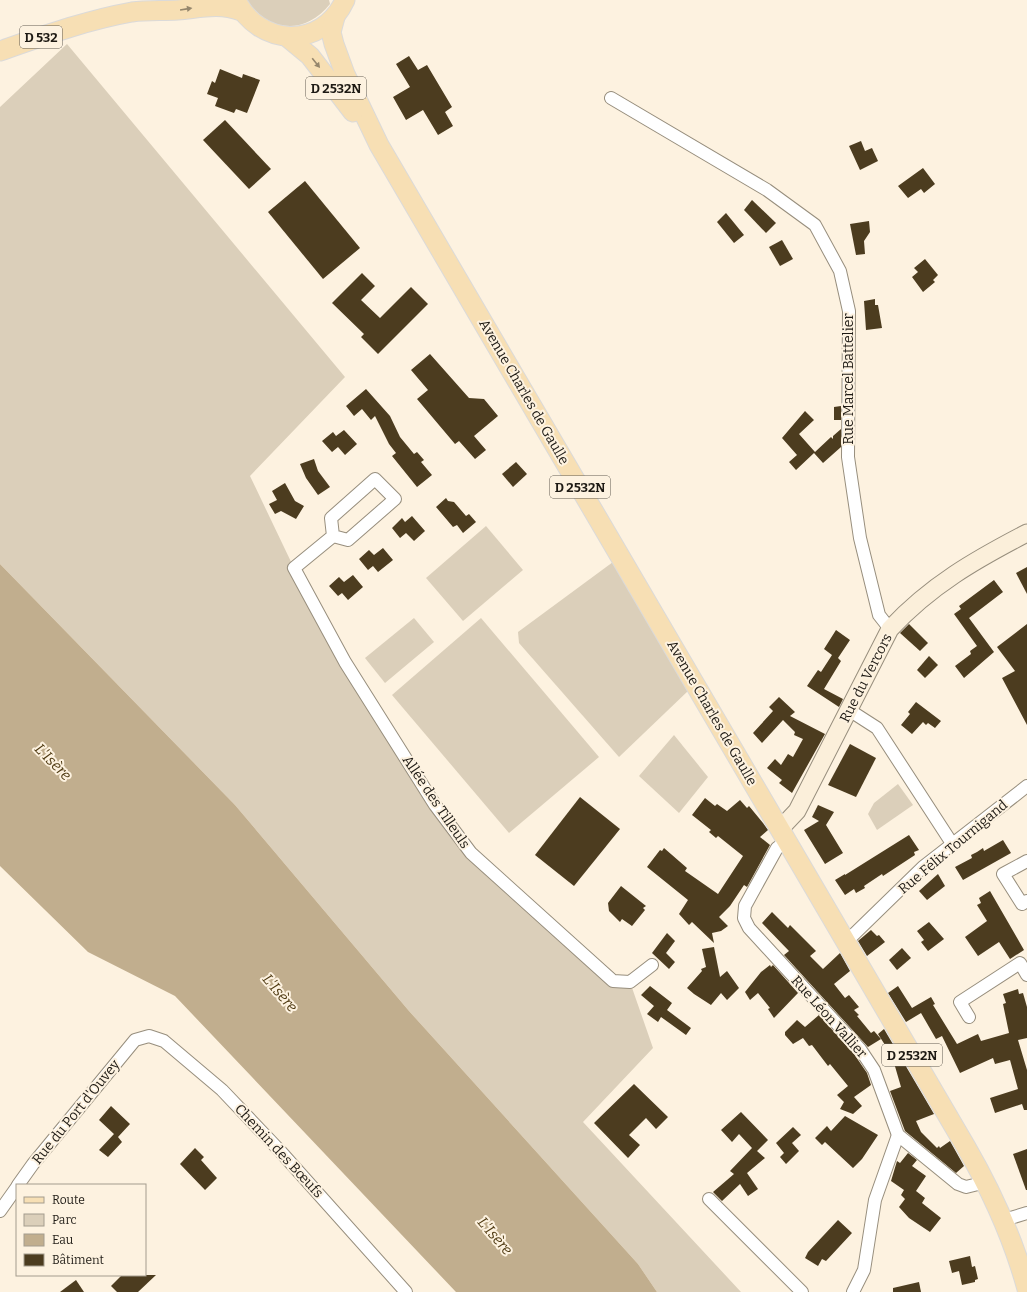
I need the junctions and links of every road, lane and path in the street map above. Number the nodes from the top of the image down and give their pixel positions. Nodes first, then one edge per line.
1 (159, 0) edge
2 (345, 0) edge
3 (239, 5) edge
4 (133, 12) junction
5 (335, 17) junction
6 (287, 37) junction
7 (0, 51) edge
8 (611, 98) dead end
9 (379, 145) junction
10 (1027, 533) edge
11 (333, 536) junction
12 (890, 628) junction
13 (849, 710) junction
14 (1027, 786) edge
15 (783, 835) junction
16 (953, 845) junction
17 (1027, 861) edge
18 (1027, 901) edge
19 (846, 942) junction
20 (652, 965) dead end
21 (1027, 975) edge
22 (969, 1018) dead end
23 (135, 1040) joint
24 (898, 1135) junction
25 (986, 1182) junction
26 (19, 1184) edge
27 (16, 1189) edge
28 (709, 1199) dead end
29 (0, 1211) edge
30 (1027, 1213) edge
31 (1004, 1220) junction
32 (1027, 1288) edge
33 (406, 1292) edge
34 (802, 1292) edge
35 (853, 1292) edge

1 - 4 main road, D 532
2 - 5 main road
4 -> 3 main road, D 532
3 - 6 main road
4 - 7 main road, D 532
5 - 6 main road
5 - 9 main road, Avenue Charles de Gaulle / D 2532N
6 -> 9 main road, Avenue Charles de Gaulle / D 2532N
8 - 12 street, Rue Marcel Battelier
9 - 15 main road, Avenue Charles de Gaulle / D 2532N
10 - 12 street, Rue du Vercors
11 - 11 street
11 - 20 street, Allée des Tilleuls
12 - 13 street, Rue du Vercors
13 - 15 street, Rue du Vercors
13 - 16 street
14 - 16 street, Rue Félix Tournigand
15 - 19 main road, Avenue Charles de Gaulle / D 2532N
15 - 24 street, Rue Léon Vallier
16 - 19 street, Rue Félix Tournigand
17 - 18 street
19 - 25 main road, Avenue Charles de Gaulle / D 2532N
21 - 22 street
23 - 26 street, Rue du Port d'Ouvey
23 - 33 street, Chemin des Bœufs
24 - 25 street
24 - 35 street
25 - 31 main road, Avenue Charles de Gaulle / D 2532N
27 - 29 street, Rue du Port d'Ouvey
28 - 34 street
30 - 31 street
31 - 32 main road, Avenue Charles de Gaulle / D 2532N

